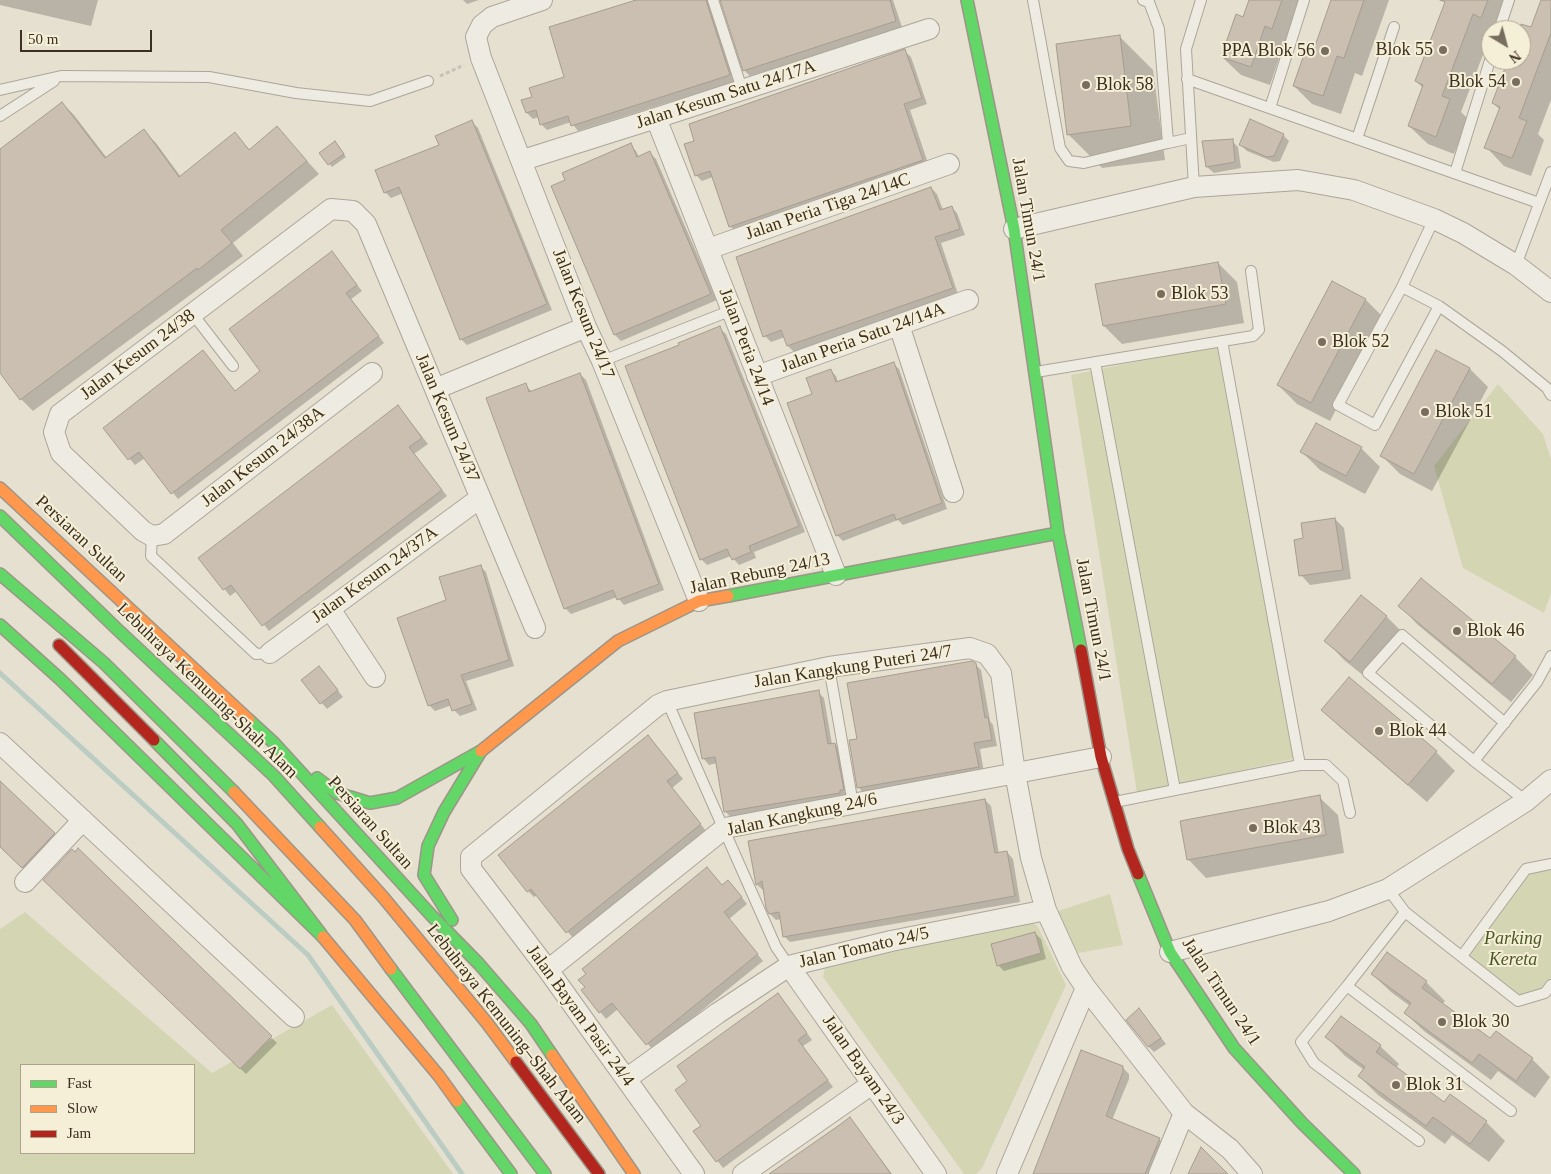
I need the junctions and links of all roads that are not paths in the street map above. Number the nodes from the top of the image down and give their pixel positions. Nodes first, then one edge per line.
1 (542, 0) edge
2 (713, 0) edge
3 (967, 0) edge
4 (1033, 0) edge
5 (1143, 0) edge
6 (1201, 0) edge
7 (1304, 0) edge
8 (1509, 0) edge
9 (1502, 20) edge
10 (1394, 27) dead end
11 (929, 29) dead end
12 (1487, 70) edge
13 (61, 76) junction
14 (1187, 79) junction
15 (428, 81) road end
16 (742, 89) junction
17 (0, 90) edge
18 (1270, 108) junction
19 (0, 116) edge
20 (656, 118) junction
21 (1191, 138) junction
22 (1357, 139) junction
23 (1168, 144) junction
24 (522, 160) junction
25 (949, 164) dead end
26 (1551, 172) edge
27 (1455, 173) junction
28 (1194, 187) junction
29 (1539, 203) junction
30 (353, 210) joint
31 (1434, 218) junction
32 (1014, 229) junction
33 (708, 249) junction
34 (1516, 265) junction
35 (1251, 271) dead end
36 (1402, 286) junction
37 (1551, 292) edge
38 (968, 300) dead end
39 (1439, 306) junction
40 (732, 310) junction
41 (192, 313) junction
42 (899, 324) junction
43 (586, 326) junction
44 (1222, 342) junction
45 (602, 362) junction
46 (1095, 362) junction
47 (233, 366) dead end
48 (1035, 372) junction
49 (372, 373) dead end
50 (757, 376) junction
51 (435, 389) junction
52 (1551, 396) edge
53 (0, 488) edge
54 (953, 492) dead end
55 (480, 498) junction
56 (0, 516) edge
57 (1058, 533) junction
58 (152, 536) junction
59 (0, 574) edge
60 (836, 575) junction
61 (0, 578) edge
62 (698, 601) junction
63 (330, 609) junction
64 (38, 621) dead end
65 (0, 625) edge
66 (535, 628) dead end
67 (50, 636) dead end
68 (270, 653) joint
69 (1551, 656) edge
70 (829, 667) junction
71 (375, 677) dead end
72 (667, 701) junction
73 (1505, 723) junction
74 (0, 743) edge
75 (274, 743) junction
76 (481, 751) junction
77 (1101, 757) junction
78 (1474, 761) junction
79 (1300, 765) junction
80 (1015, 774) junction
81 (1551, 780) edge
82 (1175, 790) junction
83 (1526, 801) junction
84 (1114, 803) junction
85 (853, 804) junction
86 (1350, 812) dead end
87 (84, 820) junction
88 (725, 828) junction
89 (471, 857) joint
90 (1551, 864) edge
91 (25, 882) dead end
92 (1388, 889) junction
93 (383, 897) joint
94 (1046, 910) junction
95 (1404, 912) junction
96 (321, 934) junction
97 (1170, 952) junction
98 (1462, 956) junction
99 (479, 964) junction
100 (789, 966) junction
101 (548, 970) junction
102 (1551, 985) edge
103 (1347, 986) junction
104 (1086, 988) junction
105 (294, 1016) dead end
106 (626, 1079) junction
107 (872, 1084) junction
108 (1511, 1110) dead end
109 (1184, 1113) junction
110 (1419, 1141) dead end
111 (508, 1172) edge
112 (545, 1174) edge
113 (600, 1174) edge
114 (634, 1174) edge
115 (694, 1174) edge
116 (743, 1174) edge
117 (936, 1174) edge
118 (1007, 1174) edge
119 (1159, 1174) edge
120 (1252, 1174) edge
121 (1354, 1174) edge

1 - 24 street, Jalan Kesum 24/17
2 - 16 lane
3 - 32 main road, Jalan Timun 24/1
4 - 23 lane
5 - 23 lane
6 - 14 lane
7 - 18 lane
8 - 9 lane
10 - 22 lane
11 - 16 street, Jalan Kesum Satu 24/17A
12 - 27 lane
13 - 15 lane
13 - 17 lane
13 - 19 lane
14 - 18 lane
14 - 21 lane
16 - 20 street, Jalan Kesum Satu 24/17A
18 - 22 lane
20 - 24 street, Jalan Kesum Satu 24/17A
20 - 33 street, Jalan Peria 24/14
21 - 23 lane
21 - 28 lane
22 - 27 lane
24 - 43 street, Jalan Kesum 24/17
25 - 33 street, Jalan Peria Tiga 24/14C
26 - 29 lane
27 - 29 lane
28 - 31 street
28 - 32 street
29 - 34 lane
30 - 41 street, Jalan Kesum 24/38
30 - 51 street, Jalan Kesum 24/37
31 - 34 street
31 - 36 lane
32 - 48 main road, Jalan Timun 24/1
33 - 40 street, Jalan Peria 24/14
34 - 37 street
35 - 44 lane
36 - 39 lane
36 - 39 lane
38 - 42 street, Jalan Peria Satu 24/14A
39 - 52 lane
40 - 45 lane
40 - 50 street, Jalan Peria 24/14
41 - 47 lane
41 - 58 street, Jalan Kesum 24/38
42 - 50 street, Jalan Peria Satu 24/14A
42 - 54 street
43 - 45 street, Jalan Kesum 24/17
43 - 51 street
44 - 46 lane
44 - 79 lane
45 - 62 street, Jalan Kesum 24/17
46 - 48 lane
46 - 82 lane
48 - 57 main road, Jalan Timun 24/1
49 - 58 street, Jalan Kesum 24/38A
50 - 60 street, Jalan Peria 24/14
51 - 55 street, Jalan Kesum 24/37
53 - 75 main road, Persiaran Sultan
55 - 63 street, Jalan Kesum 24/37A
55 - 66 street, Jalan Kesum 24/37
56 - 93 main road, Lebuhraya Kemuning-Shah Alam
57 - 60 main road, Jalan Rebung 24/13
57 - 77 main road, Jalan Timun 24/1
58 - 68 lane
59 - 112 main road
60 - 62 main road, Jalan Rebung 24/13
61 - 64 main road
62 - 76 main road, Jalan Rebung 24/13
63 - 68 street, Jalan Kesum 24/37A
63 - 71 street
65 - 96 main road
67 - 96 main road
69 - 73 lane
70 - 72 street, Jalan Kangkung Puteri 24/7
70 - 80 street, Jalan Kangkung Puteri 24/7
70 - 85 lane
72 - 88 lane
72 - 89 street, Jalan Kangkung Puteri 24/7
73 - 78 lane
73 - 78 lane
74 - 87 street
75 - 76 main road
75 - 99 main road, Persiaran Sultan
76 - 99 main road
77 - 80 street, Jalan Kangkung 24/6
77 - 84 main road, Jalan Timun 24/1
78 - 83 lane
79 - 82 lane
79 - 86 lane
80 - 85 street, Jalan Kangkung 24/6
80 - 94 street, Jalan Kangkung Puteri 24/7
81 - 83 street
82 - 84 lane
83 - 92 street
84 - 97 main road, Jalan Timun 24/1
85 - 88 street, Jalan Kangkung 24/6
87 - 91 street
87 - 105 street
88 - 100 lane
88 - 101 street, Jalan Kangkung 24/6
89 - 101 street, Jalan Bayam Pasir 24/4
90 - 98 lane
92 - 95 lane
92 - 97 street
93 - 113 main road, Lebuhraya Kemuning–Shah Alam
94 - 100 street, Jalan Tomato 24/5
94 - 104 street, Jalan Kangkung Puteri 24/7
95 - 98 lane
95 - 103 lane
96 - 111 main road
97 - 121 main road, Jalan Timun 24/1
98 - 102 lane
99 - 114 main road, Persiaran Sultan
100 - 106 street, Jalan Tomato 24/5
100 - 107 street, Jalan Bayam 24/3
101 - 106 street, Jalan Bayam Pasir 24/4
103 - 108 lane
103 - 110 lane
104 - 109 street, Jalan Kangkung Puteri 24/7
104 - 118 street
106 - 115 street, Jalan Bayam Pasir 24/4
107 - 116 street
107 - 117 street, Jalan Bayam 24/3
109 - 119 street
109 - 120 street, Jalan Kangkung Puteri 24/7

